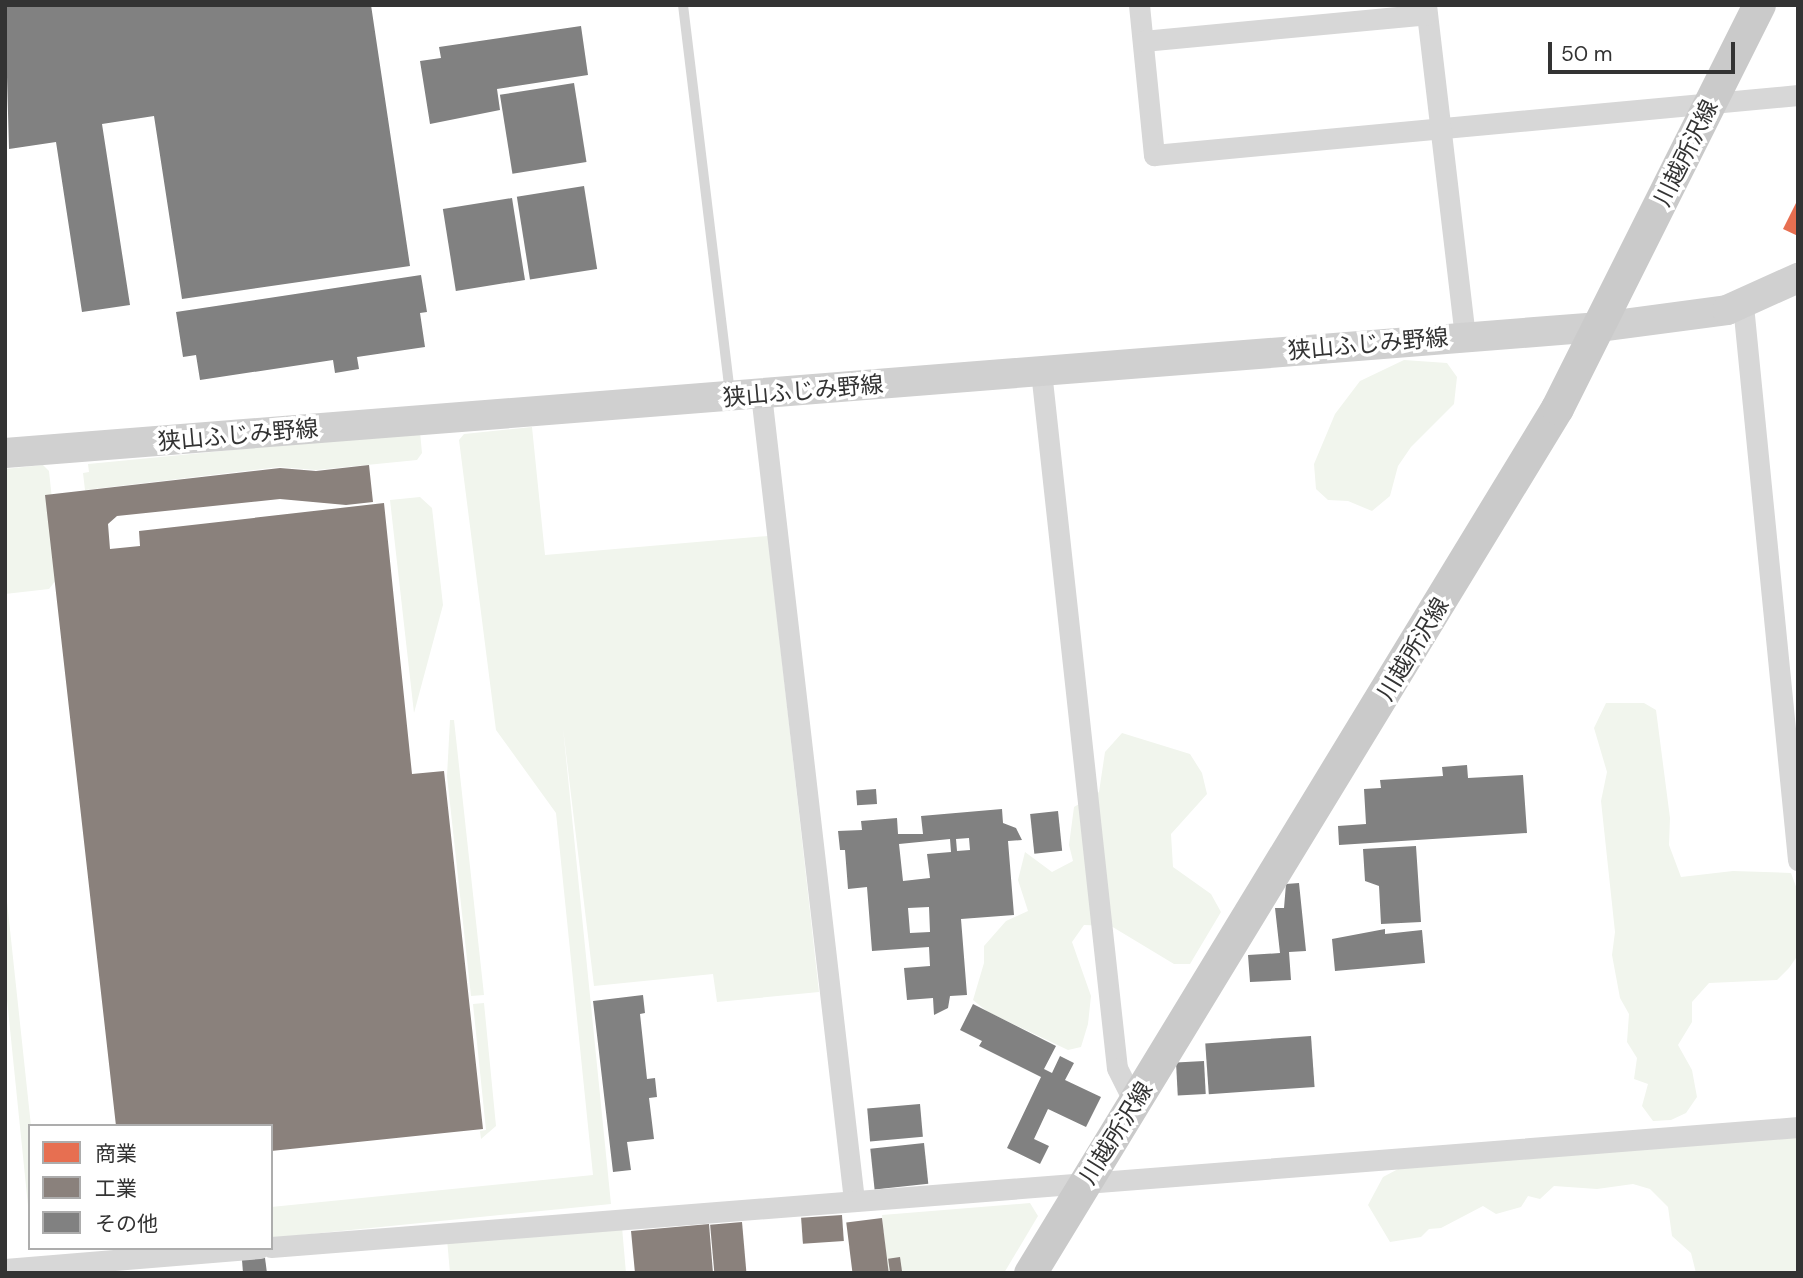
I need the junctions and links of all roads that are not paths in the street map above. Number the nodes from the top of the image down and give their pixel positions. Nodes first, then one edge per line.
1 (683, 5) edge
2 (1139, 5) edge
3 (1759, 5) edge
4 (1426, 10) edge
5 (1143, 41) junction
6 (1798, 95) edge
7 (1710, 102) junction
8 (1442, 128) junction
9 (1798, 278) edge
10 (1743, 305) junction
11 (1600, 327) junction
12 (1465, 336) junction
13 (1041, 371) junction
14 (761, 394) junction
15 (730, 397) junction
16 (5, 453) edge
17 (1798, 860) edge
18 (1135, 1104) junction
19 (1798, 1127) edge
20 (1085, 1183) junction
21 (854, 1200) junction
22 (273, 1247) edge
23 (235, 1250) edge
24 (5, 1269) edge
25 (1030, 1273) edge

1 - 15 lane
2 - 5 street
3 - 7 main road, 川越所沢線
4 - 5 street
4 - 8 street
5 - 8 street
6 - 7 street
7 - 8 street
7 - 11 main road, 川越所沢線
8 - 12 street
9 - 10 main road, 狭山ふじみ野線
10 - 11 main road, 狭山ふじみ野線
10 - 17 street
11 - 12 main road, 狭山ふじみ野線
11 - 18 main road, 川越所沢線
12 - 13 main road, 狭山ふじみ野線
13 - 14 main road, 狭山ふじみ野線
13 - 18 street
14 - 15 main road, 狭山ふじみ野線
14 - 21 street
15 - 16 main road, 狭山ふじみ野線
18 - 20 main road, 川越所沢線
19 - 20 street
20 - 21 street
20 - 25 main road, 川越所沢線
21 - 22 street
23 - 24 street

